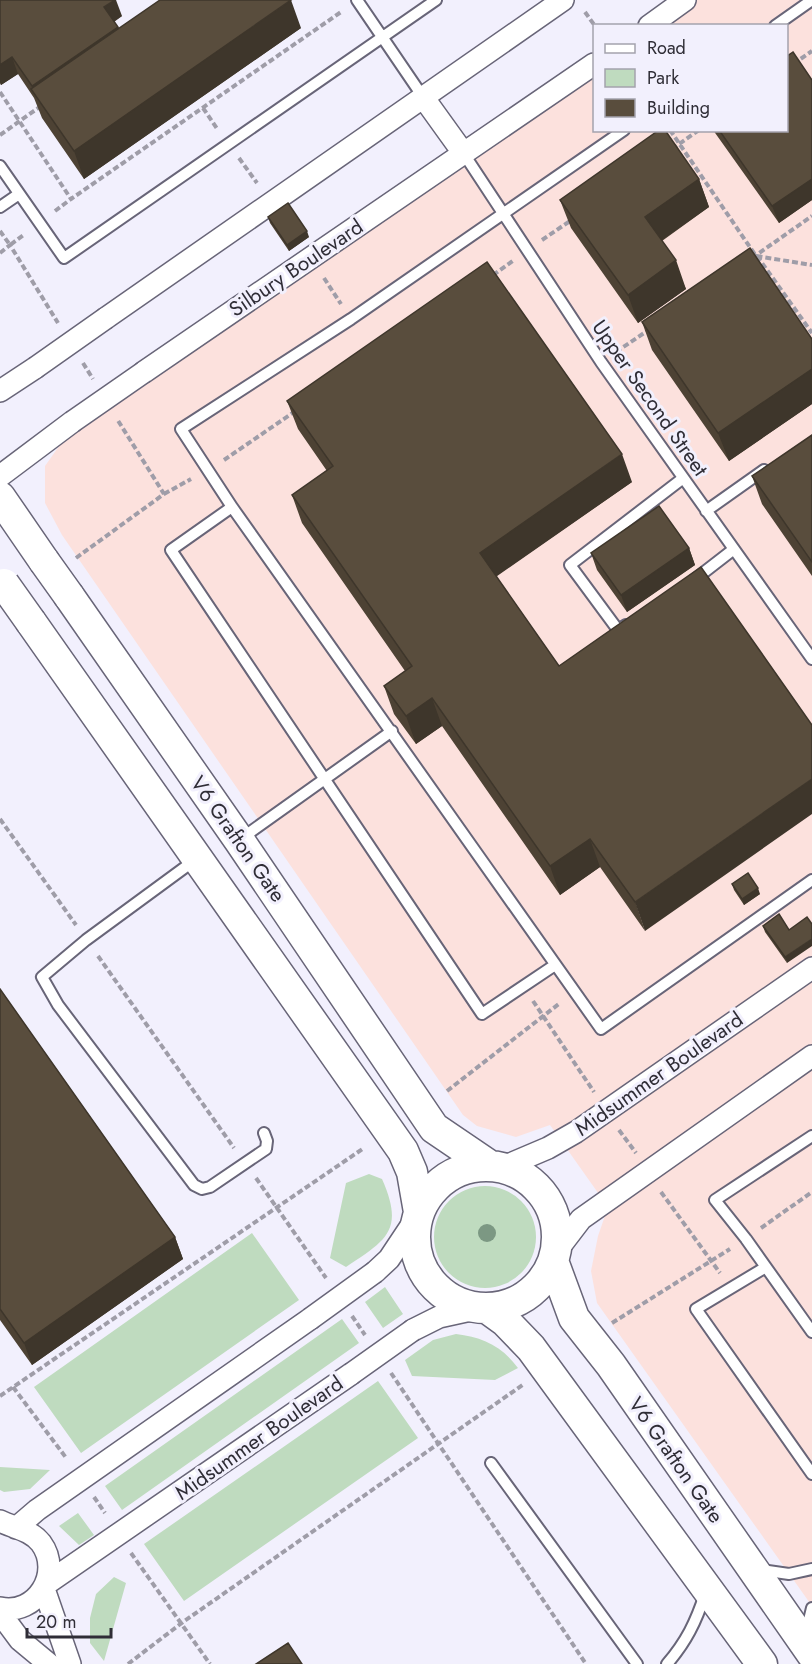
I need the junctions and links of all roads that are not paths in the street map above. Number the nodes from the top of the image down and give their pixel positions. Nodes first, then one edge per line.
1 (357, 0) edge
2 (436, 0) edge
3 (563, 0) edge
4 (685, 0) edge
5 (812, 0) edge
6 (652, 24) edge
7 (778, 24) edge
8 (384, 37) junction
9 (593, 65) edge
10 (423, 97) junction
11 (621, 132) edge
12 (464, 154) junction
13 (0, 166) edge
14 (19, 194) junction
15 (0, 207) edge
16 (503, 214) junction
17 (0, 391) edge
18 (778, 461) edge
19 (0, 476) edge
20 (682, 480) junction
21 (0, 497) edge
22 (232, 507) junction
23 (706, 512) junction
24 (734, 549) junction
25 (2, 581) edge
26 (683, 587) edge
27 (637, 618) edge
28 (812, 659) edge
29 (392, 731) junction
30 (326, 778) junction
31 (239, 840) junction
32 (198, 858) junction
33 (812, 880) edge
34 (555, 965) junction
35 (812, 968) edge
36 (812, 1056) edge
37 (264, 1133) dead end
38 (812, 1136) edge
39 (495, 1167) junction
40 (418, 1215) junction
41 (554, 1257) junction
42 (766, 1267) junction
43 (484, 1308) junction
44 (812, 1332) edge
45 (491, 1463) dead end
46 (812, 1474) edge
47 (7, 1526) edge
48 (749, 1566) junction
49 (812, 1569) edge
50 (708, 1586) junction
51 (45, 1587) junction
52 (0, 1608) edge
53 (812, 1608) edge
54 (0, 1613) edge
55 (808, 1648) edge
56 (49, 1664) edge
57 (69, 1664) edge
58 (637, 1664) edge
59 (667, 1664) edge
60 (762, 1664) edge

1 - 8 lane
2 - 8 lane
3 - 10 street
4 - 6 street
5 - 7 lane
8 - 10 lane
8 - 14 lane
9 - 12 street, Silbury Boulevard
10 - 12 street
10 - 17 street, bridge
11 - 16 lane
12 - 16 lane, Upper Second Street
12 - 19 street, Silbury Boulevard, bridge
13 - 14 lane
14 - 15 lane
16 - 20 lane, Upper Second Street
16 - 22 lane
18 - 23 lane
20 - 23 lane, Upper Second Street
20 - 27 lane
21 - 31 street, V6 Grafton Gate, bridge
22 - 29 lane
22 - 30 lane
23 - 24 lane, Upper Second Street
24 - 26 lane
24 - 28 lane, Upper Second Street
25 - 32 street, V6 Grafton Gate, bridge
29 - 30 lane
29 - 34 lane
30 - 31 lane
30 - 34 lane
31 - 39 street, V6 Grafton Gate
32 - 37 lane
32 - 40 street, V6 Grafton Gate
33 - 34 lane
35 - 39 street, Midsummer Boulevard
36 - 41 street
38 - 42 lane
39 - 40 street
39 - 41 street
40 - 43 street
40 - 47 street, bridge
41 - 43 street
41 - 48 street, V6 Grafton Gate
42 - 44 lane
42 - 46 lane
43 - 50 street
43 - 51 street, Midsummer Boulevard, bridge
45 - 58 lane
47 - 51 street
48 - 49 lane
48 - 55 street, V6 Grafton Gate
50 - 59 lane
50 - 60 street
51 - 52 street, Midsummer Boulevard
51 - 57 street
53 - 55 lane
54 - 56 street

